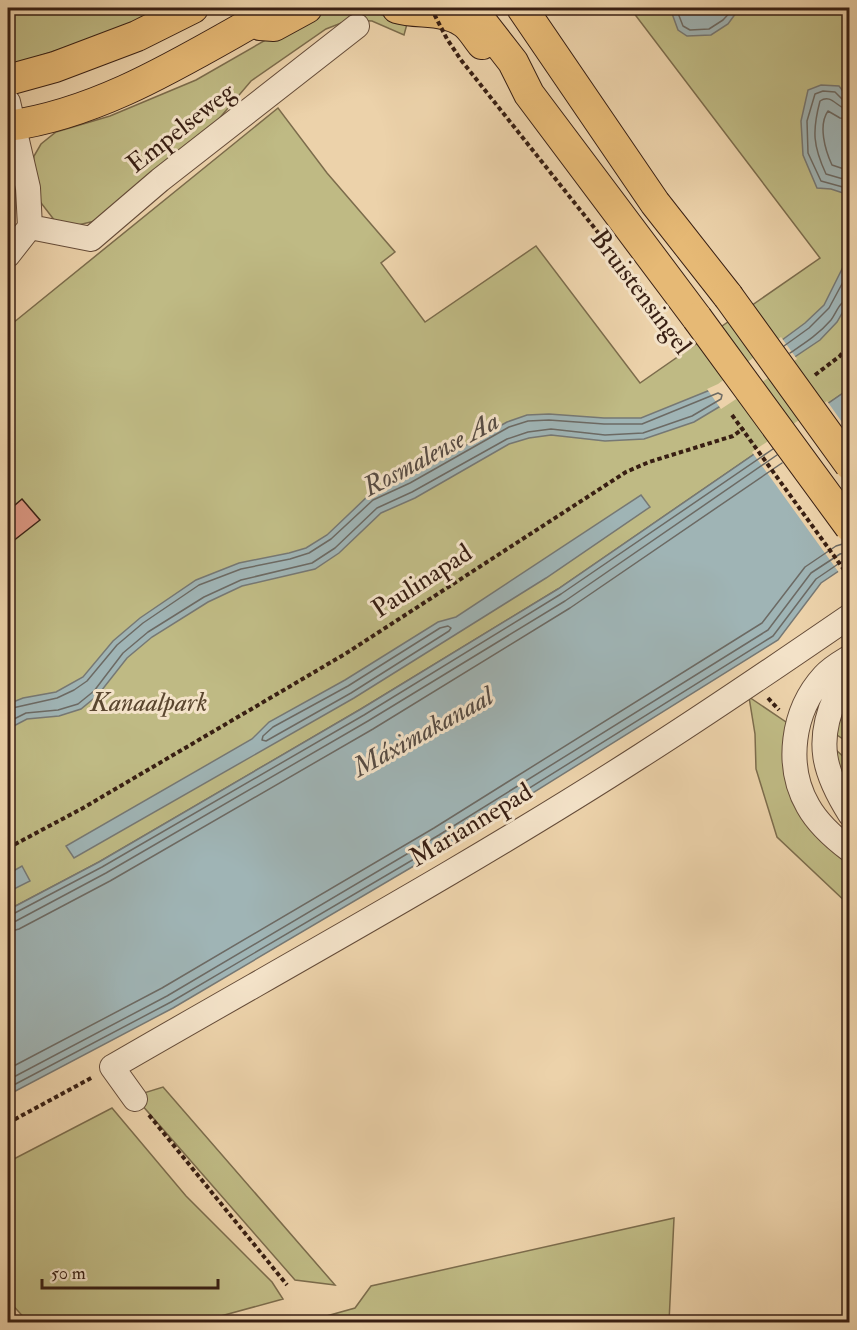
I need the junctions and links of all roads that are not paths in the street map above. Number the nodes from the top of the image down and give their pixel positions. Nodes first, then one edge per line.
1 (193, 8) edge
2 (278, 8) edge
3 (307, 8) edge
4 (397, 8) edge
5 (506, 8) edge
6 (522, 8) edge
7 (540, 8) edge
8 (468, 15) edge
9 (254, 16) edge
10 (357, 26) dead end
11 (566, 73) junction
12 (8, 80) edge
13 (10, 118) edge
14 (30, 227) junction
15 (8, 255) edge
16 (849, 465) edge
17 (849, 527) edge
18 (849, 616) edge
19 (849, 657) edge
20 (849, 672) edge
21 (849, 814) edge
22 (849, 850) edge
23 (135, 1099) road end

1 - 12 main road
2 - 9 main road
3 - 9 main road
4 - 8 main road
5 - 11 main road
6 - 11 main road
7 - 11 main road
8 - 17 main road, Bruistensingel, bridge
9 - 13 main road
10 - 14 street, Empelseweg
11 - 16 main road, bridge
13 - 14 street
14 - 15 street
18 - 23 street, Mariannepad
19 - 22 street
20 - 21 street

